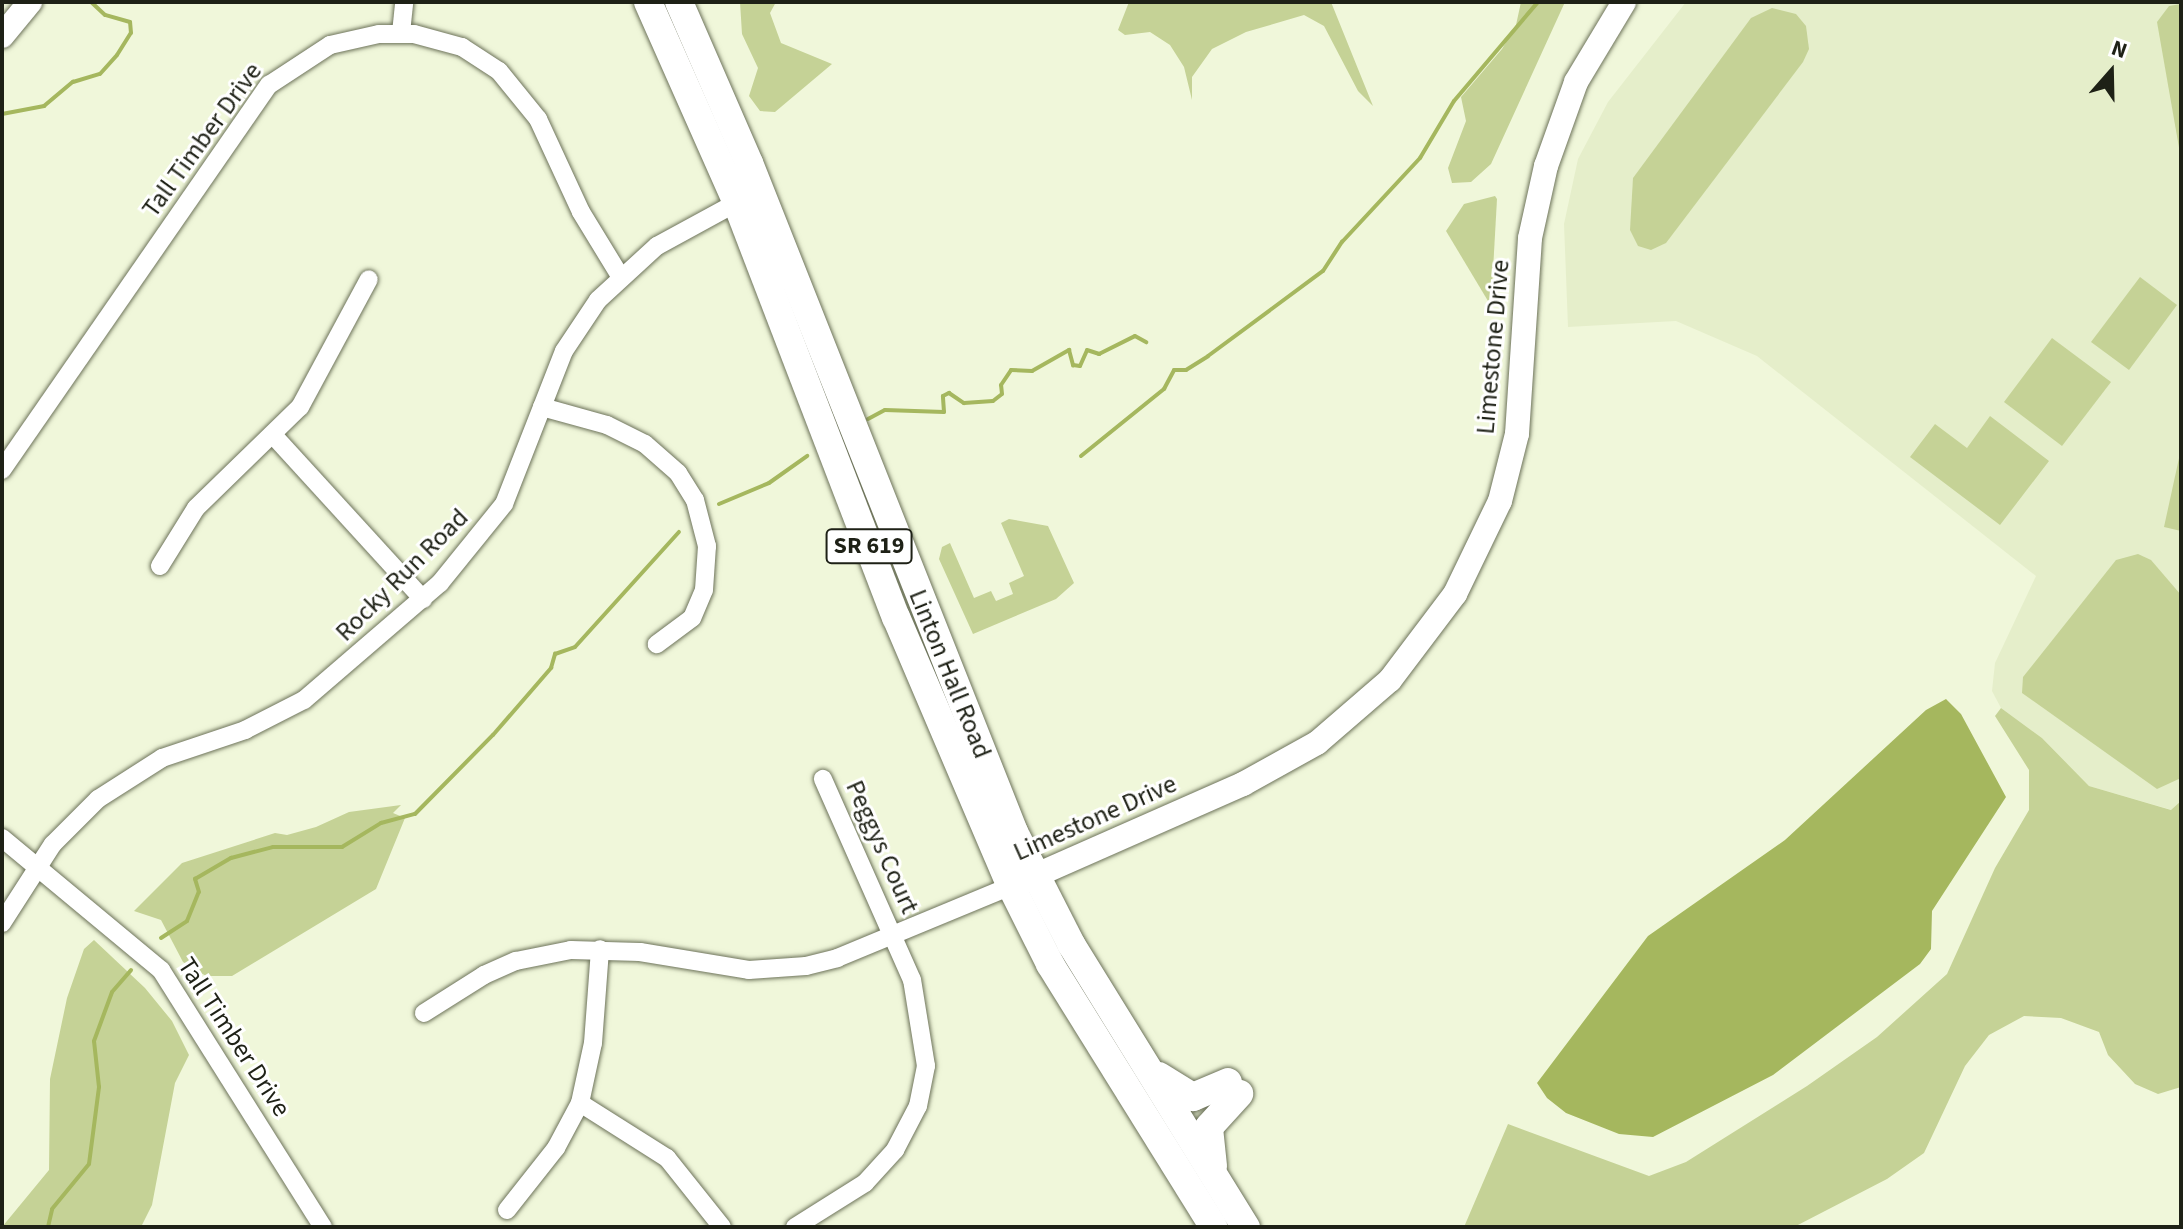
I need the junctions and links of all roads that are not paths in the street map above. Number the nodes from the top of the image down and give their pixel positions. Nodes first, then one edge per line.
1 (30, 2) edge
2 (404, 2) edge
3 (648, 2) edge
4 (679, 2) edge
5 (1624, 2) edge
6 (401, 33) junction
7 (2, 36) edge
8 (748, 197) junction
9 (620, 276) junction
10 (369, 279) dead end
11 (542, 407) junction
12 (274, 436) junction
13 (2, 470) edge
14 (160, 566) dead end
15 (423, 599) junction
16 (657, 644) dead end
17 (823, 779) dead end
18 (2, 838) edge
19 (33, 869) junction
20 (1023, 881) junction
21 (2, 923) edge
22 (893, 935) junction
23 (600, 949) junction
24 (424, 1013) dead end
25 (1149, 1068) junction
26 (580, 1103) junction
27 (1215, 1174) junction
28 (507, 1210) dead end
29 (323, 1227) edge
30 (722, 1227) edge
31 (795, 1227) edge
32 (1214, 1227) edge
33 (1246, 1227) edge

1 - 7 street
2 - 6 street
3 - 8 main road, Linton Hall Road / SR 619
4 - 8 main road, Linton Hall Road / SR 619
5 - 20 street, Limestone Drive
6 - 9 street, Tall Timber Drive
6 - 13 street, Tall Timber Drive
8 - 9 street, Rocky Run Road
8 - 20 main road, Linton Hall Road / SR 619
9 - 11 street, Rocky Run Road
10 - 12 street
11 - 15 street, Rocky Run Road
11 - 16 street
12 - 14 street
12 - 15 street
15 - 19 street, Rocky Run Road
17 - 22 street, Peggys Court
18 - 19 street, Tall Timber Drive
19 - 21 street, Rocky Run Road
19 - 29 street, Tall Timber Drive
20 - 22 street
20 - 25 main road, Linton Hall Road / SR 619
20 - 32 main road, Linton Hall Road / SR 619
22 - 23 street
22 - 31 street, Peggys Court
23 - 24 street
23 - 26 street
25 - 27 main road, Linton Hall Road / SR 619
25 - 27 main road
26 - 28 street
26 - 30 street
27 - 33 main road, Linton Hall Road / SR 619

